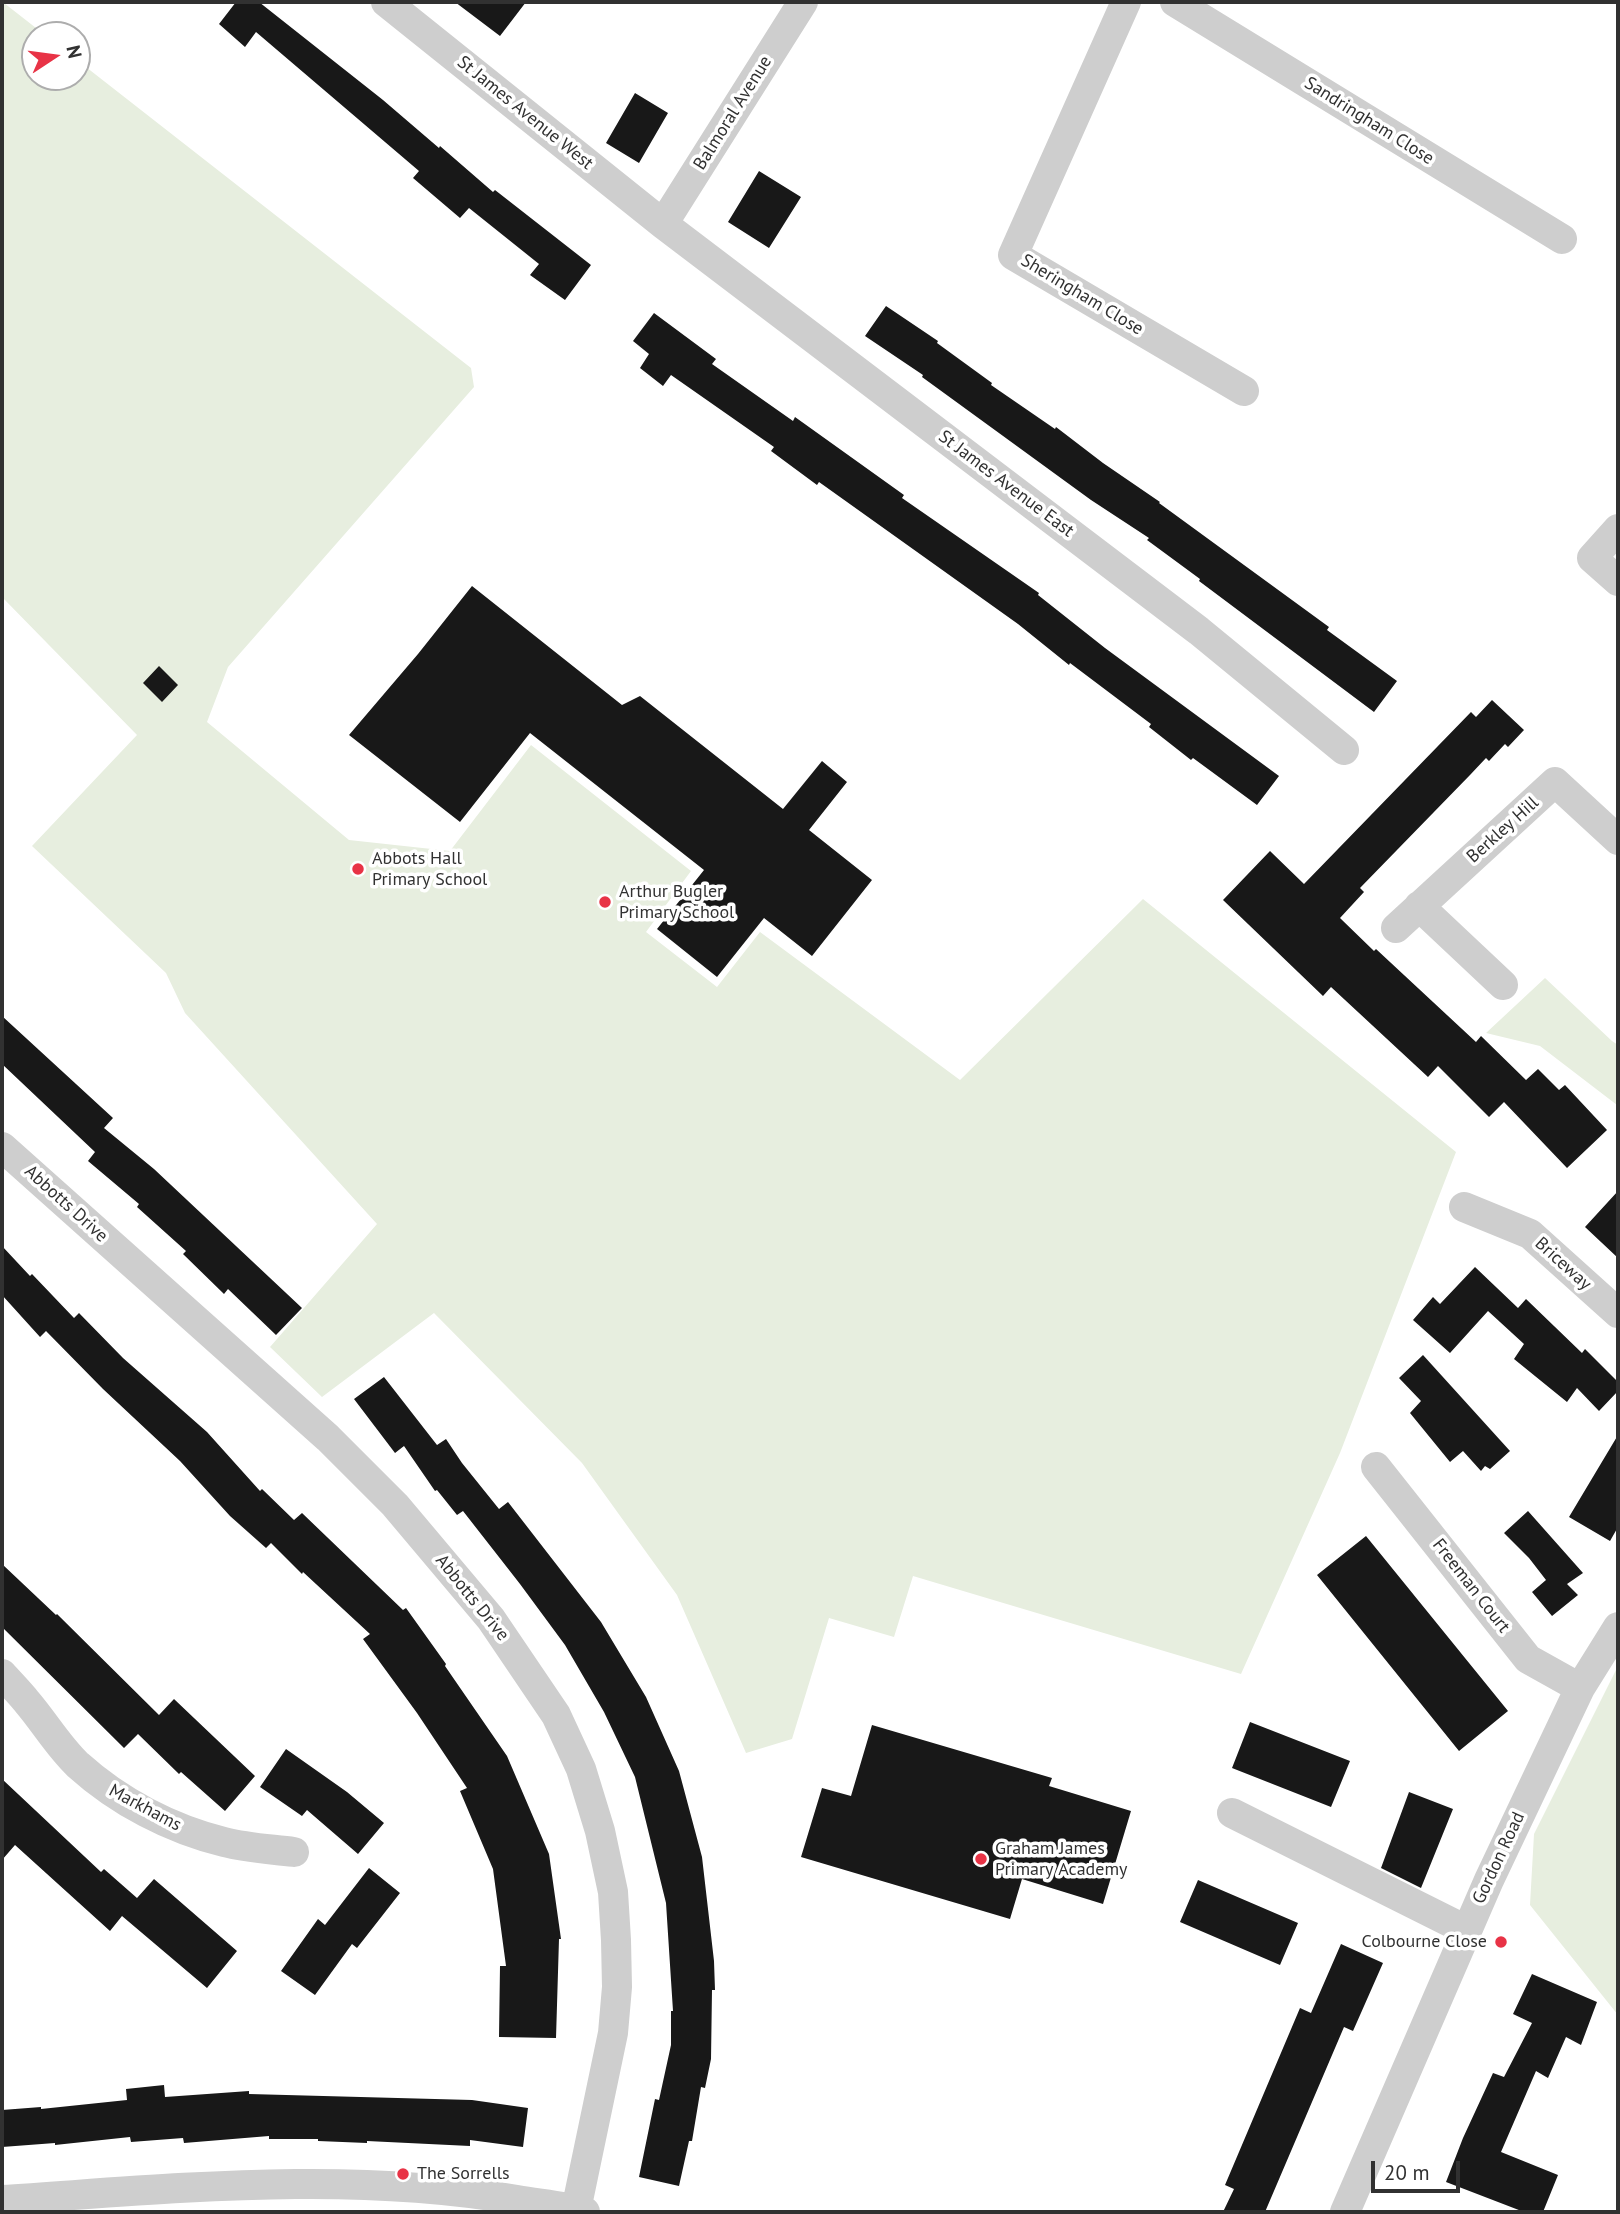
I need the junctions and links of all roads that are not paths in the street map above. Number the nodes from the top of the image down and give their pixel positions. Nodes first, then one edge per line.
1 (386, 2) edge
2 (803, 2) edge
3 (1126, 2) edge
4 (1175, 2) edge
5 (663, 224) junction
6 (1562, 239) dead end
7 (1244, 391) dead end
8 (1618, 529) edge
9 (1618, 581) edge
10 (1344, 750) dead end
11 (1618, 840) edge
12 (1419, 906) junction
13 (1396, 928) dead end
14 (1503, 985) dead end
15 (2, 1147) edge
16 (1464, 1208) dead end
17 (1618, 1313) edge
18 (1376, 1467) dead end
19 (1618, 1627) edge
20 (2, 1674) edge
21 (1580, 1688) junction
22 (1231, 1813) dead end
23 (294, 1852) dead end
24 (1465, 1930) junction
25 (2, 2200) edge
26 (580, 2211) edge
27 (1345, 2212) edge

1 - 5 street, St James Avenue West
2 - 5 street, Balmoral Avenue
3 - 7 street, Sheringham Close
4 - 6 street, Sandringham Close
5 - 10 street, St James Avenue East
8 - 9 street
11 - 12 street, Berkley Hill
12 - 13 street, Berkley Hill
12 - 14 street
15 - 26 street, Abbotts Drive
16 - 17 street, Briceway
18 - 21 street, Freeman Court
19 - 21 street, Gordon Road
20 - 23 street, Markhams
21 - 24 street, Gordon Road
22 - 24 street
24 - 27 street, Gordon Road
25 - 26 street

